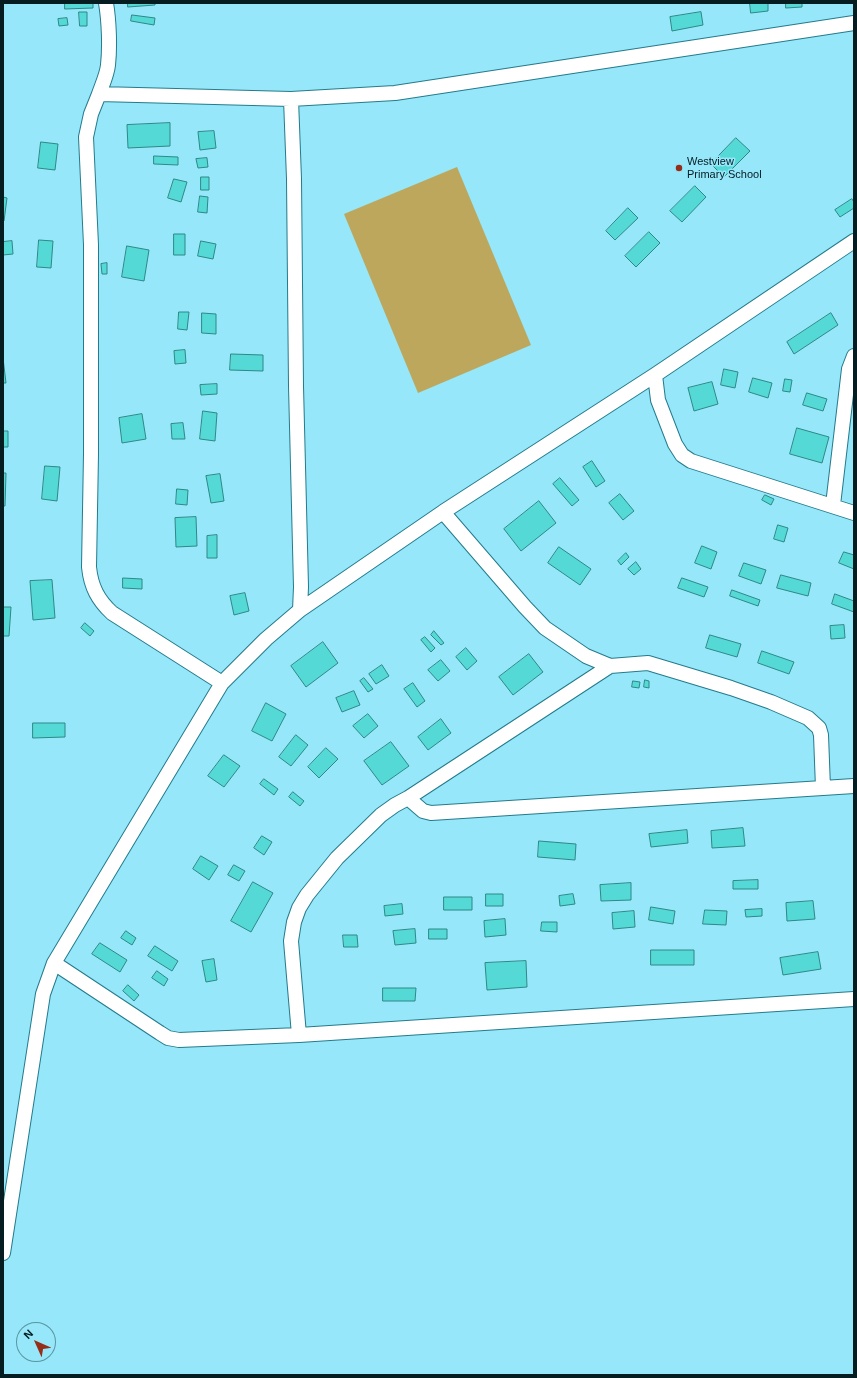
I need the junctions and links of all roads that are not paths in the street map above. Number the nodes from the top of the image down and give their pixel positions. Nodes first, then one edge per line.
1 (106, 3) edge
2 (854, 23) edge
3 (99, 94) junction
4 (291, 99) junction
5 (854, 241) edge
6 (854, 356) edge
7 (655, 375) junction
8 (833, 505) junction
9 (443, 512) junction
10 (854, 513) edge
11 (300, 610) junction
12 (610, 666) junction
13 (222, 683) junction
14 (854, 786) edge
15 (824, 788) junction
16 (408, 798) junction
17 (54, 963) junction
18 (854, 999) edge
19 (299, 1035) junction
20 (3, 1253) edge

1 - 3 street
2 - 4 street
3 - 4 street
3 - 13 street
4 - 11 street
5 - 7 street
6 - 8 street
7 - 8 street
7 - 9 street
8 - 10 street
9 - 11 street
9 - 12 street
11 - 13 street
12 - 15 street
12 - 16 street
13 - 17 street
14 - 15 street
15 - 16 street
16 - 19 street
17 - 19 street
17 - 20 street
18 - 19 street

